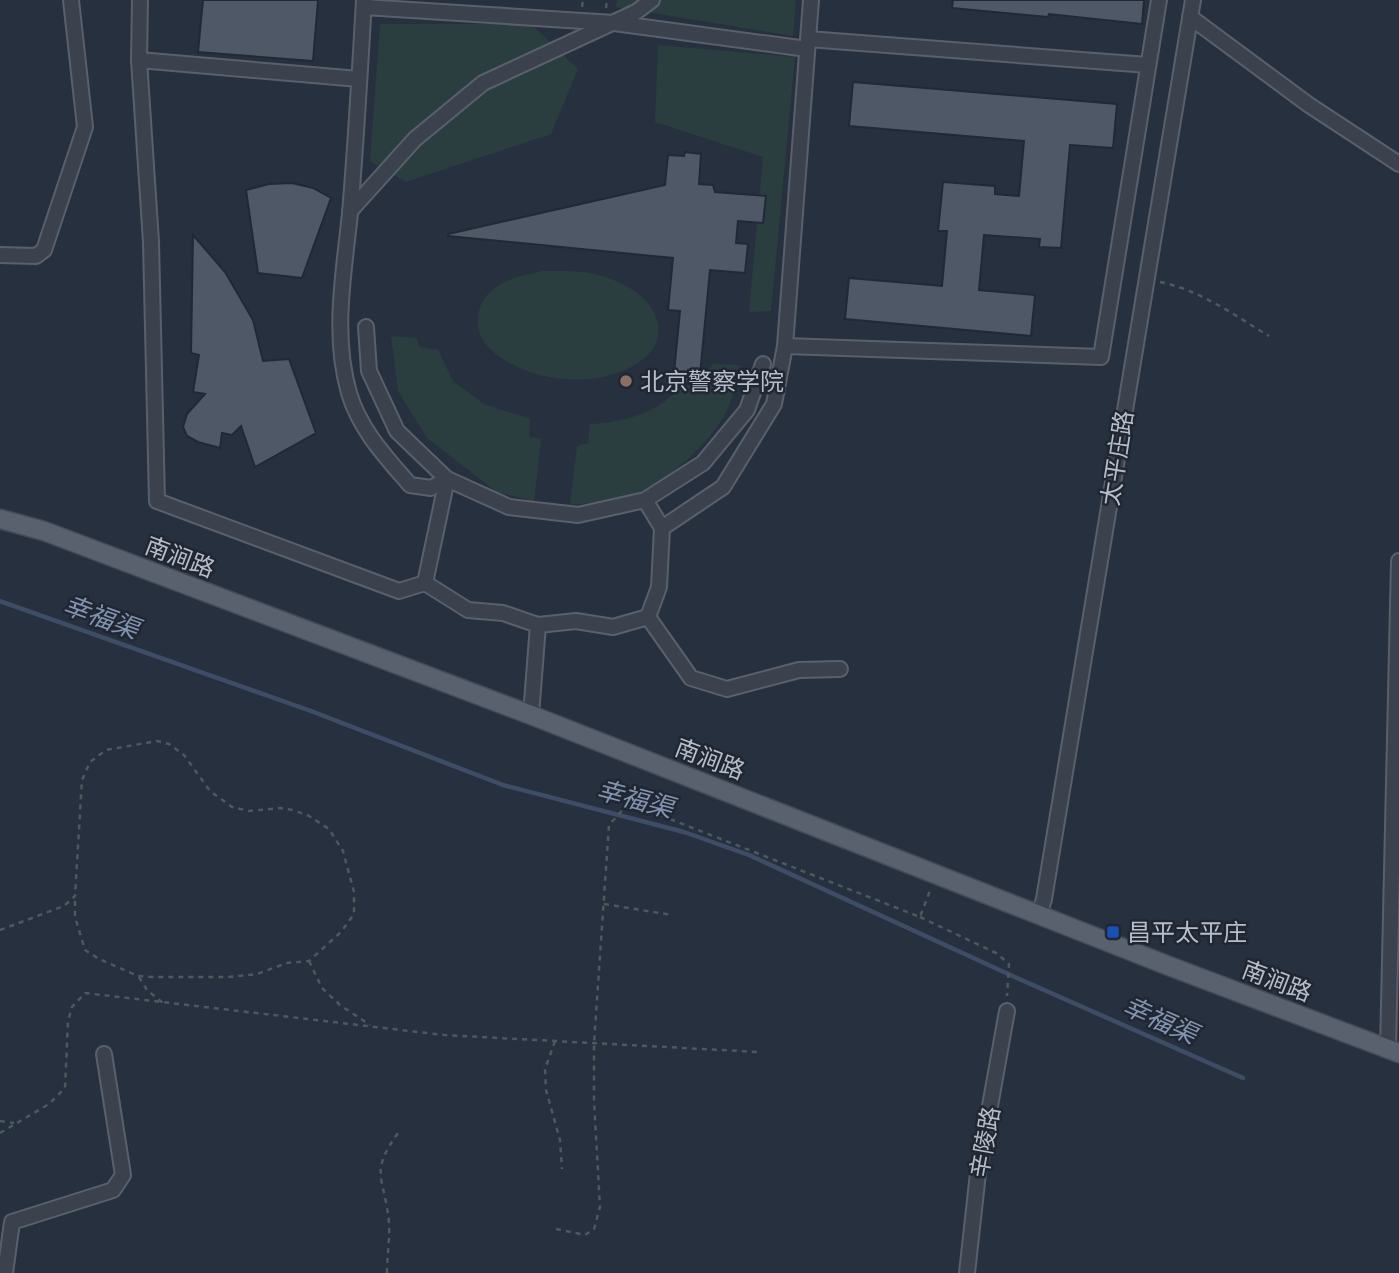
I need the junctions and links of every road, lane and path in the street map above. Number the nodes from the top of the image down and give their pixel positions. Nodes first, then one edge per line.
1 (71, 0) edge
2 (140, 0) edge
3 (652, 0) edge
4 (811, 0) edge
5 (1159, 0) edge
6 (1193, 0) edge
7 (364, 4) edge
8 (1190, 18) junction
9 (614, 23) junction
10 (807, 44) junction
11 (139, 60) junction
12 (1148, 65) junction
13 (359, 79) junction
14 (1399, 164) edge
15 (350, 211) junction
16 (0, 255) edge
17 (1146, 279) junction
18 (366, 327) dead end
19 (1269, 336) dead end
20 (785, 346) junction
21 (763, 364) dead end
22 (447, 478) junction
23 (645, 500) junction
24 (0, 519) edge
25 (662, 528) junction
26 (1399, 561) edge
27 (425, 583) junction
28 (648, 617) junction
29 (538, 625) junction
30 (840, 668) dead end
31 (531, 715) junction
32 (936, 874) junction
33 (75, 896) junction
34 (604, 904) junction
35 (672, 915) dead end
36 (1039, 915) junction
37 (920, 917) junction
38 (0, 930) edge
39 (309, 961) junction
40 (138, 976) junction
41 (1008, 985) dead end
42 (163, 1003) junction
43 (1007, 1011) dead end
44 (372, 1027) junction
45 (555, 1041) junction
46 (594, 1043) junction
47 (1394, 1051) edge
48 (758, 1052) dead end
49 (104, 1054) dead end
50 (0, 1121) edge
51 (14, 1123) junction
52 (401, 1129) dead end
53 (0, 1133) edge
54 (562, 1169) dead end
55 (556, 1229) dead end
56 (5, 1273) edge
57 (387, 1273) edge
58 (967, 1273) edge

1 - 16 street
2 - 11 street
3 - 9 street
4 - 10 street
5 - 12 street
6 - 8 street, 太平庄路
7 - 9 street
7 - 13 street
8 - 14 street
8 - 17 street, 太平庄路
9 - 10 street
9 - 15 street
10 - 12 street
10 - 20 street
11 - 13 street
11 - 27 street
12 - 20 street
13 - 15 street
15 - 22 street
17 - 19 path
17 - 36 street, 太平庄路
18 - 22 street
20 - 25 street
21 - 23 street
22 - 23 street
22 - 27 street
23 - 25 street
24 - 31 main road, 南涧路
25 - 28 street
26 - 47 street
27 - 29 street
28 - 29 street
28 - 30 street
29 - 31 street
31 - 32 main road, 南涧路
32 - 36 main road, 南涧路
32 - 37 path
33 - 38 path
33 - 39 path
33 - 40 path
34 - 35 path
34 - 37 path
34 - 46 path
36 - 47 main road, 南涧路
37 - 41 path
39 - 40 path
39 - 44 path
40 - 42 path
42 - 44 path
42 - 51 path
43 - 58 street, 辛陵路
44 - 45 path
45 - 46 path
45 - 54 path
46 - 48 path
46 - 55 path
49 - 56 street
50 - 51 path
51 - 53 path
52 - 57 path

